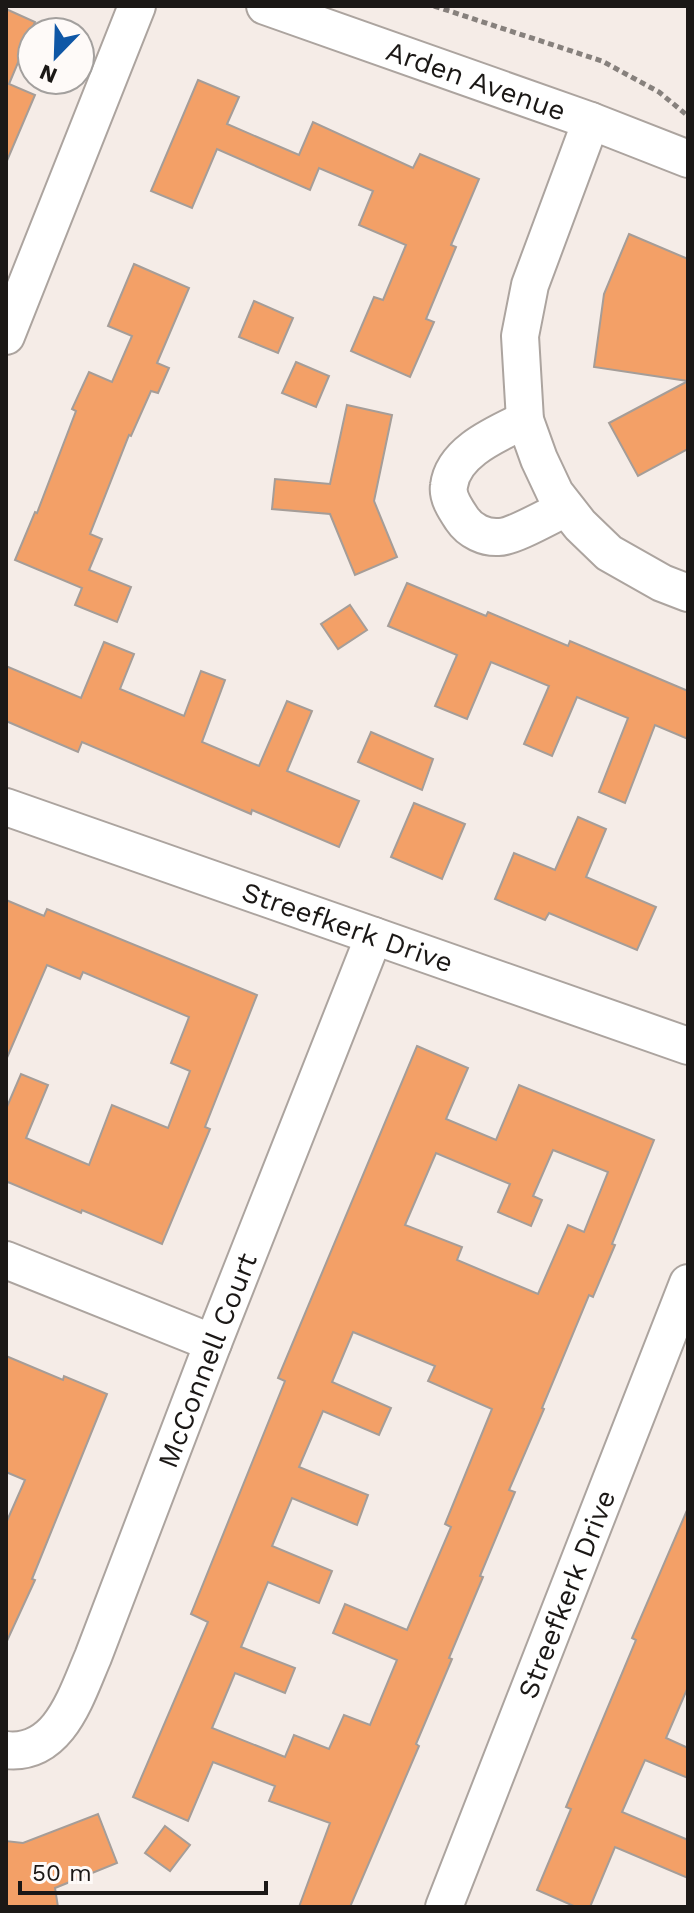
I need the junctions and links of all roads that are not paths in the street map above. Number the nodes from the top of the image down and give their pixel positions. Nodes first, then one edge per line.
1 (137, 6) edge
2 (265, 6) edge
3 (591, 121) junction
4 (688, 159) edge
5 (6, 336) edge
6 (525, 420) junction
7 (566, 508) junction
8 (688, 593) edge
9 (6, 807) edge
10 (374, 936) junction
11 (688, 1046) edge
12 (6, 1260) edge
13 (688, 1283) edge
14 (213, 1343) junction
15 (6, 1750) edge
16 (444, 1907) edge

1 - 5 street
2 - 3 street, Arden Avenue
3 - 4 street, Arden Avenue
3 - 6 street
6 - 7 street
6 - 7 street
7 - 8 street
9 - 10 street, Streefkerk Drive
10 - 11 street, Streefkerk Drive
10 - 14 street, McConnell Court
12 - 14 street
13 - 16 street, Streefkerk Drive
14 - 15 street, McConnell Court

